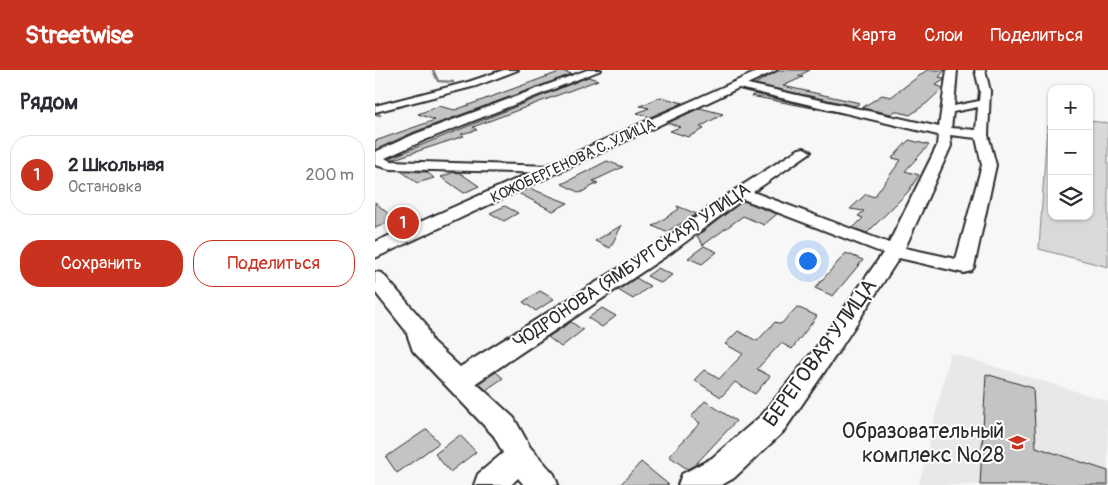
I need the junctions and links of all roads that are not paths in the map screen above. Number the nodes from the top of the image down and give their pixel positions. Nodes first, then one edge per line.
1 (513, 70) edge
2 (596, 70) edge
3 (771, 70) edge
4 (952, 70) edge
5 (979, 70) edge
6 (739, 84) junction
7 (984, 102) junction
8 (375, 109) edge
9 (948, 110) junction
10 (943, 132) junction
11 (982, 135) junction
12 (804, 152) dead end
13 (552, 170) junction
14 (741, 193) junction
15 (375, 251) edge
16 (893, 251) junction
17 (375, 278) edge
18 (459, 380) junction
19 (520, 457) junction
20 (489, 485) edge
21 (543, 485) edge
22 (693, 485) edge

1 - 8 street
2 - 13 street
3 - 6 main road, КОЖОБЕРГЕНОВА С. УЛИЦА
4 - 9 street, БЕРЕГОВАЯ УЛИЦА
5 - 7 street
6 - 10 street
6 - 13 main road, КОЖОБЕРГЕНОВА С. УЛИЦА
7 - 9 street
7 - 11 street
9 - 10 street, БЕРЕГОВАЯ УЛИЦА
10 - 11 street
10 - 16 street, БЕРЕГОВАЯ УЛИЦА
11 - 16 street
12 - 14 street, ЧОДРОНОВА (ЯМБУРГСКАЯ) УЛИЦА
13 - 15 main road, КОЖОБЕРГЕНОВА С. УЛИЦА
14 - 16 street
14 - 18 street, ЧОДРОНОВА (ЯМБУРГСКАЯ) УЛИЦА
16 - 22 street, БЕРЕГОВАЯ УЛИЦА
17 - 18 street
18 - 19 street
19 - 20 street
19 - 21 street

